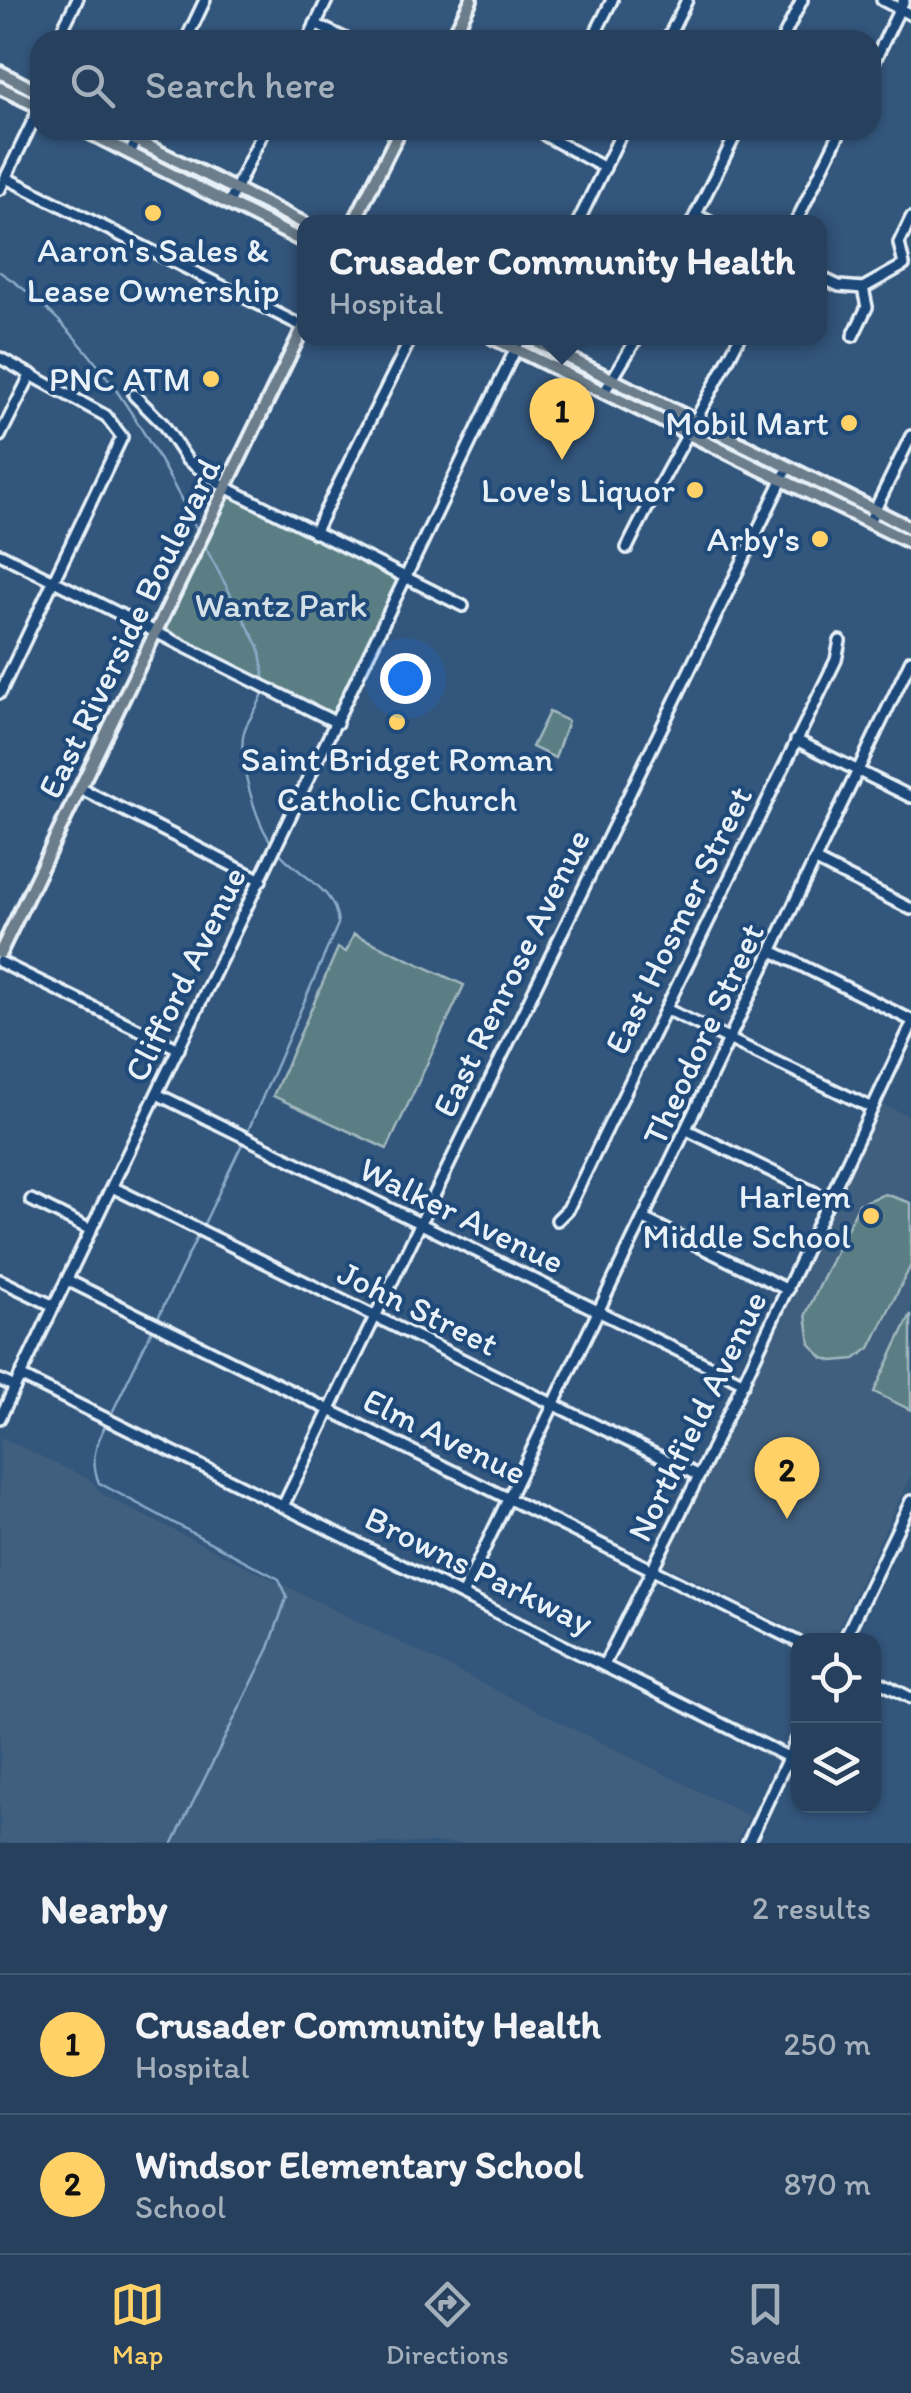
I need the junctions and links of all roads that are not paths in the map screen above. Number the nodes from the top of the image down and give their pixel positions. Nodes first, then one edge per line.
1 (77, 0) edge
2 (206, 0) edge
3 (327, 0) edge
4 (471, 0) edge
5 (612, 0) edge
6 (687, 0) edge
7 (802, 0) edge
8 (882, 0) edge
9 (902, 5) edge
10 (911, 15) edge
11 (315, 24) junction
12 (62, 30) edge
13 (191, 30) edge
14 (312, 30) edge
15 (327, 30) edge
16 (457, 30) edge
17 (597, 30) edge
18 (672, 30) edge
19 (787, 30) edge
20 (881, 48) edge
21 (0, 72) edge
22 (30, 87) edge
23 (0, 88) edge
24 (30, 102) edge
25 (30, 124) edge
26 (104, 140) edge
27 (136, 140) edge
28 (148, 140) edge
29 (259, 140) edge
30 (395, 140) edge
31 (559, 140) edge
32 (618, 140) edge
33 (733, 140) edge
34 (836, 140) edge
35 (130, 153) junction
36 (605, 168) junction
37 (6, 178) junction
38 (0, 189) edge
39 (235, 189) junction
40 (228, 202) junction
41 (358, 215) edge
42 (582, 215) edge
43 (696, 215) edge
44 (799, 215) edge
45 (911, 218) edge
46 (297, 220) edge
47 (297, 238) edge
48 (908, 264) edge
49 (827, 280) edge
50 (862, 288) junction
51 (297, 324) edge
52 (852, 336) dead end
53 (297, 342) edge
54 (407, 345) edge
55 (520, 345) edge
56 (529, 345) edge
57 (532, 345) edge
58 (633, 345) edge
59 (736, 345) edge
60 (0, 358) edge
61 (31, 374) junction
62 (614, 379) junction
63 (606, 392) junction
64 (134, 395) dead end
65 (698, 422) junction
66 (691, 434) junction
67 (0, 436) edge
68 (911, 436) edge
69 (789, 467) junction
70 (782, 480) junction
71 (227, 488) junction
72 (875, 510) junction
73 (869, 522) junction
74 (911, 528) edge
75 (314, 532) junction
76 (911, 542) edge
77 (628, 548) dead end
78 (0, 554) edge
79 (404, 579) junction
80 (56, 581) junction
81 (463, 606) dead end
82 (157, 631) junction
83 (840, 640) dead end
84 (911, 660) edge
85 (0, 693) edge
86 (337, 723) junction
87 (796, 740) junction
88 (856, 770) junction
89 (82, 789) junction
90 (911, 797) edge
91 (816, 861) junction
92 (261, 880) junction
93 (911, 909) edge
94 (772, 951) junction
95 (0, 954) edge
96 (0, 962) edge
97 (666, 1008) junction
98 (911, 1023) edge
99 (729, 1040) junction
100 (179, 1049) junction
101 (157, 1094) junction
102 (872, 1108) junction
103 (687, 1130) junction
104 (112, 1187) junction
105 (32, 1200) dead end
106 (830, 1200) junction
107 (557, 1220) dead end
108 (646, 1220) junction
109 (418, 1225) junction
110 (91, 1230) junction
111 (0, 1280) edge
112 (67, 1280) junction
113 (788, 1290) junction
114 (54, 1306) junction
115 (598, 1313) junction
116 (375, 1317) junction
117 (20, 1376) junction
118 (0, 1380) edge
119 (744, 1383) junction
120 (15, 1387) junction
121 (554, 1406) junction
122 (330, 1410) junction
123 (0, 1418) edge
124 (700, 1476) junction
125 (510, 1498) junction
126 (911, 1501) edge
127 (284, 1504) junction
128 (654, 1570) junction
129 (463, 1593) junction
130 (847, 1633) edge
131 (791, 1638) edge
132 (605, 1663) junction
133 (881, 1682) edge
134 (911, 1698) edge
135 (791, 1751) edge
136 (788, 1757) junction
137 (748, 1843) edge

1 - 12 street
2 - 13 street
3 - 11 street
4 - 16 main road
5 - 17 street
6 - 18 street
7 - 19 street
8 - 9 street
9 - 10 street
9 - 20 street
11 - 14 street
11 - 15 street
21 - 22 main road
23 - 24 main road
25 - 37 street
26 - 35 main road
27 - 35 street
28 - 39 main road
29 - 39 street
30 - 41 main road
31 - 36 street
32 - 36 street
33 - 43 street
34 - 44 street
35 - 40 main road
36 - 42 street
37 - 38 street
37 - 51 street
39 - 40 street
39 - 46 main road
40 - 47 main road
45 - 48 street
48 - 50 street
49 - 50 street
50 - 52 street
53 - 71 main road, East Riverside Boulevard
54 - 75 street
55 - 79 street, Clifford Avenue
56 - 63 main road
57 - 62 main road
58 - 62 street
59 - 65 street
60 - 61 street
61 - 67 street
61 - 80 street
62 - 63 street
62 - 65 main road
63 - 66 main road
64 - 71 street
65 - 66 street
65 - 69 main road
66 - 70 main road
66 - 77 street
68 - 72 street
69 - 70 street, East Renrose Avenue
69 - 72 main road
70 - 73 main road
70 - 109 street, East Renrose Avenue
71 - 75 street
71 - 82 main road, East Riverside Boulevard
72 - 73 street
72 - 74 main road
73 - 76 main road
75 - 79 street
78 - 80 street
79 - 81 street
79 - 86 street, Clifford Avenue
80 - 82 street
80 - 85 street
82 - 86 street
82 - 89 main road, East Riverside Boulevard
83 - 87 street, East Hosmer Street
84 - 88 street, Theodore Street
86 - 92 street, Clifford Avenue
87 - 88 street
87 - 97 street, East Hosmer Street
88 - 90 street
88 - 91 street, Theodore Street
89 - 92 street
89 - 95 main road, East Riverside Boulevard
91 - 93 street
91 - 94 street, Theodore Street
92 - 100 street, Clifford Avenue
94 - 98 street
94 - 99 street, Theodore Street
96 - 100 street
97 - 99 street
97 - 107 street, East Hosmer Street
98 - 102 street, Northfield Avenue
99 - 102 street
99 - 103 street, Theodore Street
100 - 101 street, Clifford Avenue
101 - 104 street, Clifford Avenue
101 - 109 street, Walker Avenue
102 - 106 street, Northfield Avenue
103 - 106 street
103 - 108 street, Theodore Street
104 - 110 street, Clifford Avenue
104 - 116 street, John Street
105 - 110 street
106 - 113 street, Northfield Avenue
108 - 113 street
108 - 115 street, Theodore Street
109 - 115 street, Walker Avenue
109 - 116 street, East Renrose Avenue
110 - 112 street, Clifford Avenue
111 - 114 street
112 - 114 street, Clifford Avenue
112 - 122 street, Elm Avenue
113 - 119 street, Northfield Avenue
114 - 117 street, Clifford Avenue
115 - 119 street, Walker Avenue
115 - 121 street, Theodore Street
116 - 121 street, John Street
116 - 122 street, East Renrose Avenue
117 - 120 street, Clifford Avenue
117 - 127 street, Browns Parkway
118 - 120 street
119 - 124 street, Northfield Avenue
120 - 123 street, Clifford Avenue
121 - 124 street, John Street
121 - 125 street, Theodore Street
122 - 125 street, Elm Avenue
122 - 127 street, East Renrose Avenue
124 - 128 street, Northfield Avenue
125 - 128 street, Elm Avenue
125 - 129 street, Theodore Street
126 - 130 street
127 - 129 street, Browns Parkway
128 - 131 street, Elm Avenue
128 - 132 street, Northfield Avenue
129 - 132 street, Browns Parkway
132 - 136 street, Browns Parkway
133 - 134 street
135 - 136 street
136 - 137 street

